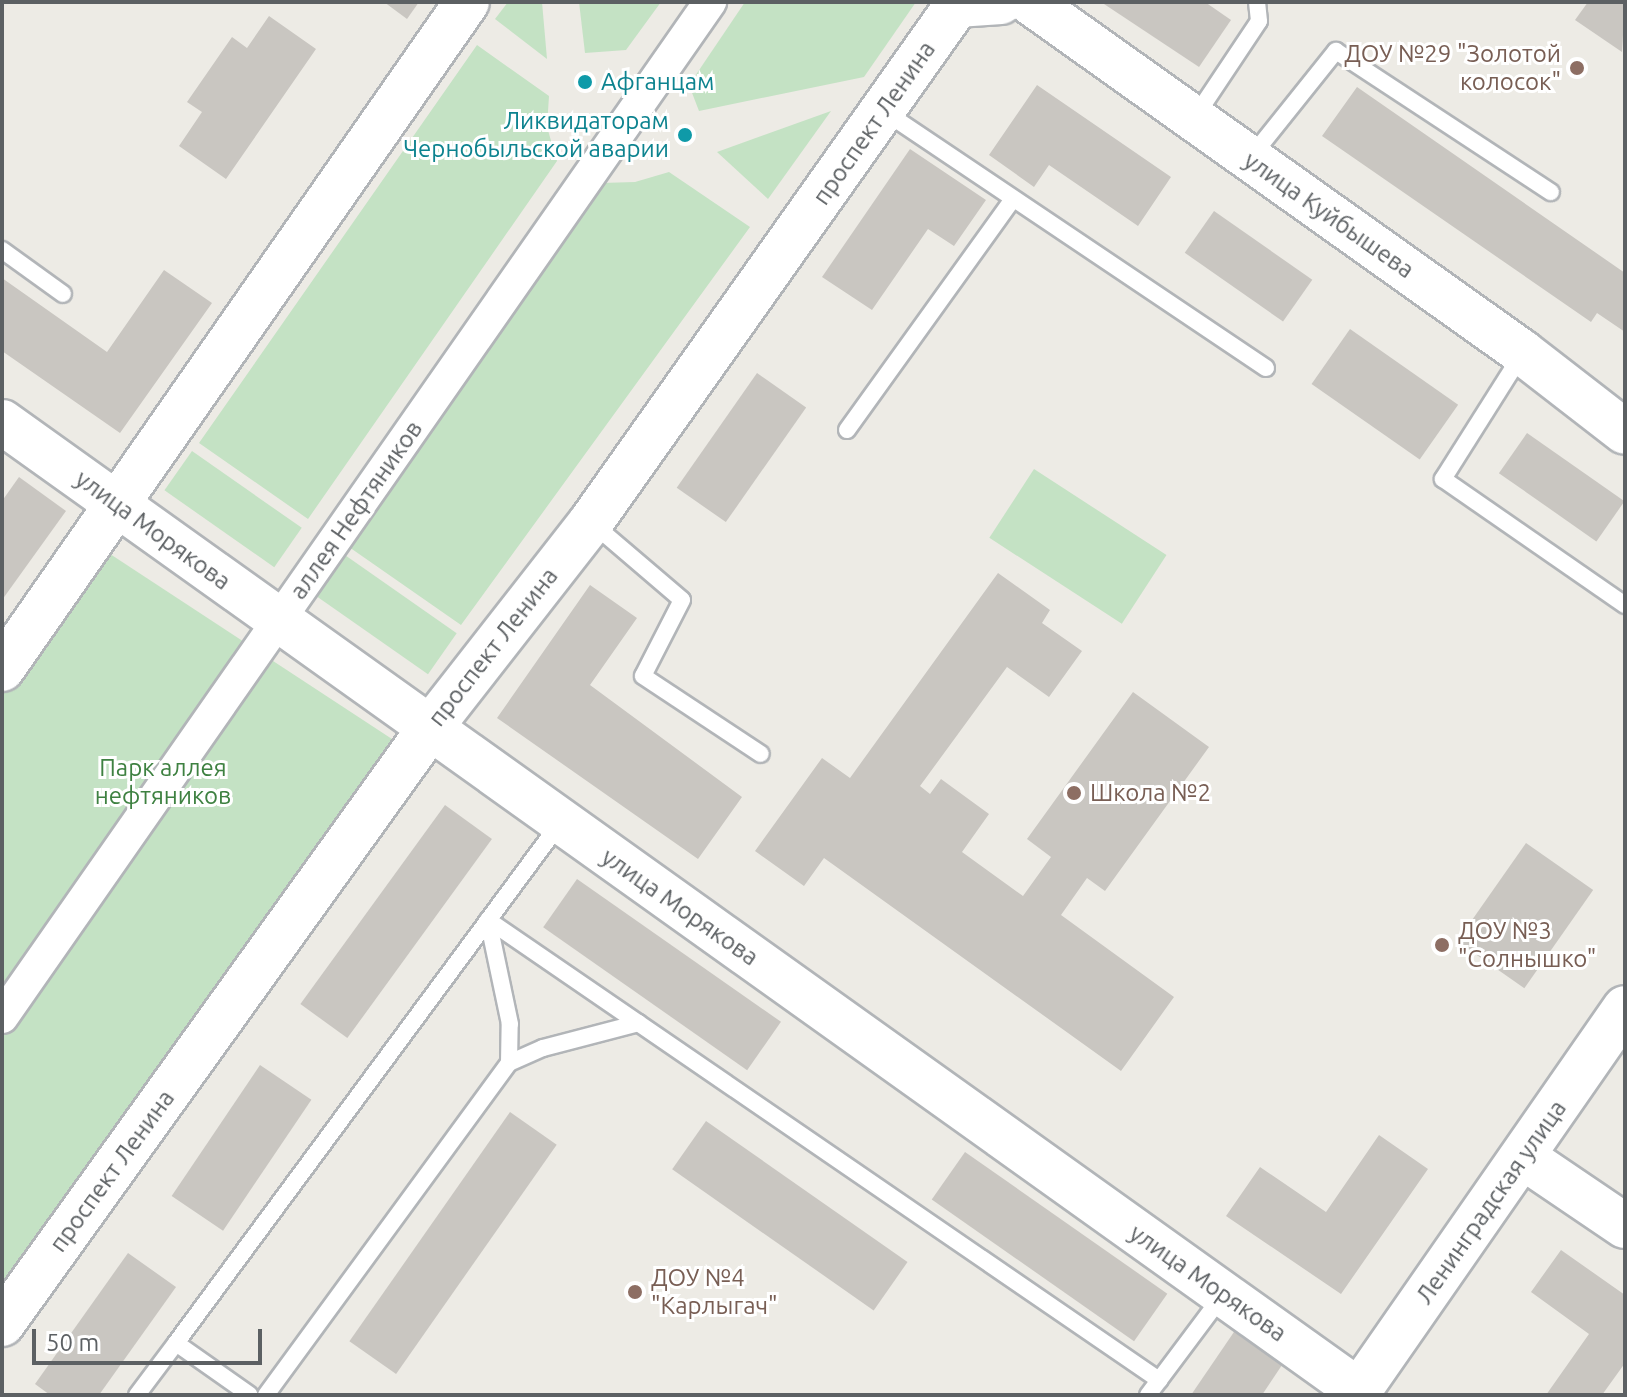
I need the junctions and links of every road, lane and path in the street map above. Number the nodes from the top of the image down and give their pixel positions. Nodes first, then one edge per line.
1 (467, 2) edge
2 (710, 2) edge
3 (1001, 2) edge
4 (1030, 2) edge
5 (1257, 2) edge
6 (884, 111) junction
7 (1194, 119) junction
8 (1249, 158) junction
9 (1551, 192) dead end
10 (1012, 200) junction
11 (2, 250) edge
12 (63, 294) dead end
13 (1522, 352) junction
14 (1266, 368) dead end
15 (2, 422) edge
16 (847, 430) dead end
17 (1625, 432) edge
18 (117, 504) junction
19 (591, 522) junction
20 (1625, 605) edge
21 (279, 620) junction
22 (2, 669) edge
23 (430, 728) junction
24 (761, 754) dead end
25 (561, 821) junction
26 (488, 920) junction
27 (1625, 1008) edge
28 (2, 1017) edge
29 (639, 1023) junction
30 (509, 1063) junction
31 (1523, 1157) junction
32 (1625, 1226) edge
33 (1223, 1294) junction
34 (2, 1324) edge
35 (176, 1343) junction
36 (1159, 1380) junction
37 (1360, 1394) edge
38 (137, 1395) edge
39 (250, 1395) edge
40 (266, 1395) edge
41 (1148, 1395) edge

1 - 18 main road
2 - 21 street, аллея Нефтяников
3 - 6 main road, проспект Ленина
4 - 7 main road, улица Куйбышева
5 - 7 lane
6 - 10 lane
6 - 19 main road, проспект Ленина
7 - 8 main road, улица Куйбышева
8 - 9 lane
8 - 13 main road, улица Куйбышева
10 - 14 lane
10 - 16 lane
11 - 12 lane
13 - 17 main road, улица Куйбышева
13 - 20 lane
15 - 18 main road, улица Морякова
18 - 21 main road, улица Морякова
18 - 22 main road
19 - 23 main road, проспект Ленина
19 - 24 lane
21 - 23 main road, улица Морякова
21 - 28 street, аллея Нефтяников
23 - 25 main road, улица Морякова
23 - 34 main road, проспект Ленина
25 - 26 lane
25 - 33 main road, улица Морякова
26 - 29 lane
26 - 30 lane
26 - 35 lane
27 - 31 main road, Ленинградская улица
29 - 30 lane
29 - 36 lane
30 - 40 lane
31 - 32 main road
31 - 37 main road, Ленинградская улица
33 - 36 lane
33 - 37 main road, улица Морякова
35 - 38 lane
35 - 39 lane
36 - 41 lane

